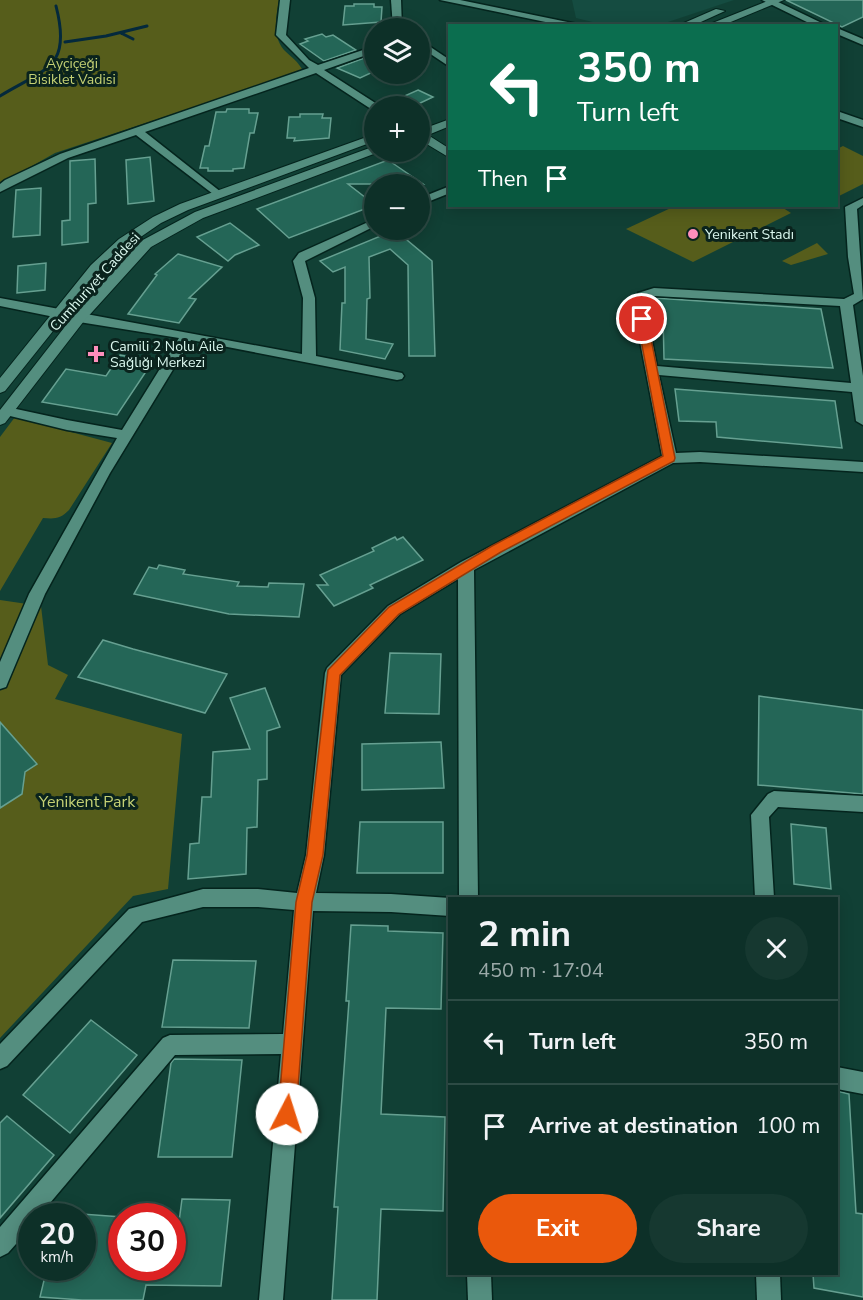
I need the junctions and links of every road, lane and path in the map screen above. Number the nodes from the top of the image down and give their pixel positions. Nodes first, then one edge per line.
1 (285, 0) edge
2 (396, 0) edge
3 (445, 0) edge
4 (750, 0) edge
5 (773, 1) edge
6 (397, 18) edge
7 (572, 24) edge
8 (686, 24) edge
9 (715, 24) edge
10 (820, 24) edge
11 (838, 31) edge
12 (863, 42) edge
13 (430, 50) edge
14 (364, 54) edge
15 (448, 63) edge
16 (316, 70) junction
17 (364, 100) edge
18 (448, 112) edge
19 (838, 114) edge
20 (430, 118) edge
21 (448, 123) edge
22 (863, 124) edge
23 (137, 130) junction
24 (430, 131) edge
25 (364, 141) edge
26 (430, 141) edge
27 (448, 153) edge
28 (364, 154) edge
29 (0, 189) edge
30 (448, 190) edge
31 (217, 194) junction
32 (430, 198) edge
33 (863, 201) edge
34 (364, 227) edge
35 (861, 296) edge
36 (0, 302) edge
37 (846, 303) junction
38 (58, 314) junction
39 (79, 318) junction
40 (187, 335) junction
41 (309, 360) junction
42 (651, 370) junction
43 (397, 376) dead end
44 (0, 388) edge
45 (860, 388) edge
46 (4, 416) edge
47 (863, 421) edge
48 (128, 435) junction
49 (669, 458) junction
50 (863, 467) edge
51 (466, 566) junction
52 (0, 682) edge
53 (863, 804) edge
54 (469, 897) edge
55 (764, 897) edge
56 (304, 902) junction
57 (448, 908) edge
58 (293, 1044) junction
59 (0, 1059) edge
60 (838, 1078) edge
61 (863, 1083) edge
62 (0, 1245) edge
63 (479, 1275) edge
64 (768, 1275) edge
65 (271, 1300) edge
66 (480, 1300) edge
67 (769, 1300) edge

1 - 16 street
2 - 6 street
3 - 7 street
4 - 8 street
5 - 9 street
5 - 10 street
11 - 12 street
13 - 15 street
14 - 16 street
16 - 17 street
16 - 23 street
18 - 20 street
19 - 22 street
21 - 24 street
23 - 29 street
23 - 31 street
25 - 31 street, Cumhuriyet Caddesi
26 - 27 street
28 - 39 street, Cumhuriyet Caddesi
30 - 32 street
31 - 38 street, Cumhuriyet Caddesi
33 - 35 street
34 - 41 street
35 - 37 street
36 - 38 street
37 - 42 street
37 - 45 street
38 - 39 street
38 - 44 street, Cumhuriyet Caddesi
39 - 40 street
39 - 46 street, Cumhuriyet Caddesi
40 - 41 street
40 - 48 street
41 - 43 street
42 - 45 street
42 - 49 street
45 - 47 street
46 - 48 street
48 - 52 street
49 - 50 street
49 - 51 street
51 - 54 street
51 - 56 street
53 - 55 street
56 - 57 street
56 - 58 street
56 - 59 street
58 - 62 street
58 - 65 street
60 - 61 street
63 - 66 street
64 - 67 street

